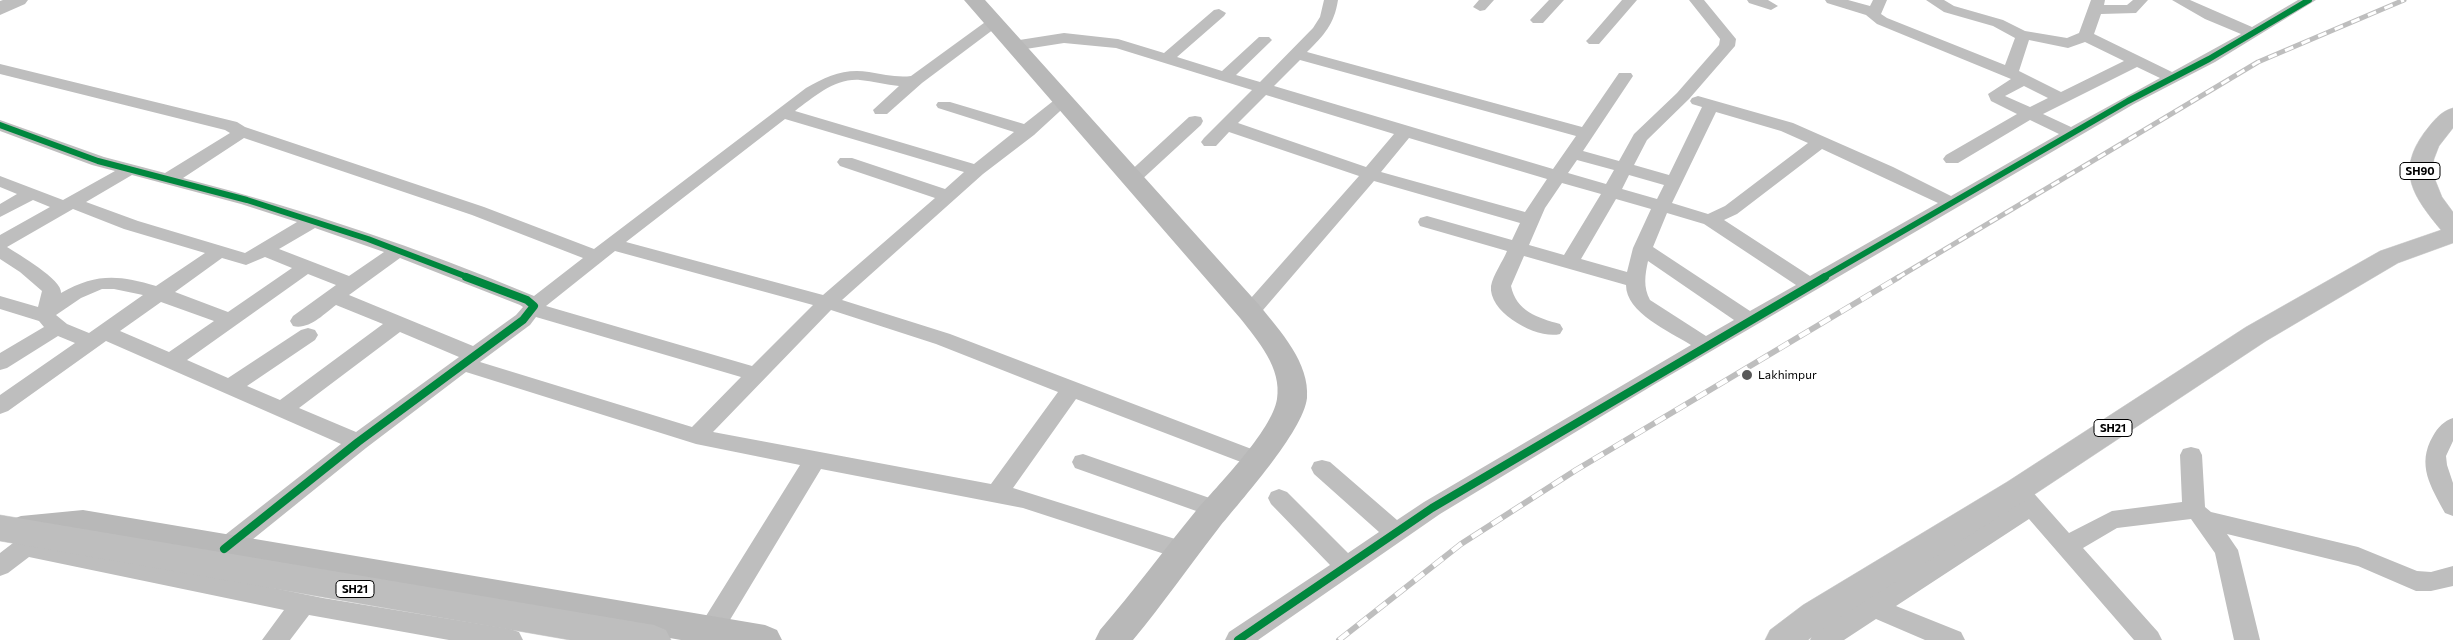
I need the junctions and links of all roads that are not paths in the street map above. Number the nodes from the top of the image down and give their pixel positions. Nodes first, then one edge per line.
1 (18, 0) edge
2 (974, 0) edge
3 (1331, 0) edge
4 (1557, 0) edge
5 (1630, 0) edge
6 (1696, 0) edge
7 (1754, 0) edge
8 (1832, 0) edge
9 (1933, 0) edge
10 (2141, 0) edge
11 (2179, 0) edge
12 (2303, 1) edge
13 (2097, 5) edge
14 (1771, 6) dead end
15 (1877, 6) edge
16 (0, 9) edge
17 (1219, 13) dead end
18 (1538, 20) dead end
19 (993, 23) junction
20 (2252, 33) junction
21 (2023, 36) junction
22 (2086, 36) junction
23 (1264, 40) dead end
24 (1594, 41) dead end
25 (1013, 46) junction
26 (1297, 54) junction
27 (1166, 59) junction
28 (2136, 61) junction
29 (0, 68) edge
30 (1625, 76) dead end
31 (2018, 76) junction
32 (1224, 77) junction
33 (2172, 78) junction
34 (916, 80) junction
35 (1264, 89) junction
36 (1683, 96) junction
37 (2060, 98) junction
38 (1063, 101) junction
39 (944, 105) dead end
40 (1711, 105) junction
41 (881, 110) dead end
42 (783, 113) junction
43 (2029, 114) junction
44 (2453, 115) edge
45 (1195, 121) dead end
46 (0, 125) edge
47 (1226, 126) junction
48 (240, 131) junction
49 (1028, 131) junction
50 (1405, 132) junction
51 (1586, 132) junction
52 (2072, 134) junction
53 (1822, 141) junction
54 (1210, 142) dead end
55 (1572, 153) junction
56 (1952, 159) dead end
57 (846, 162) dead end
58 (1625, 168) junction
59 (129, 170) junction
60 (978, 170) junction
61 (1370, 174) junction
62 (1557, 176) junction
63 (1132, 179) junction
64 (167, 180) junction
65 (0, 181) edge
66 (1674, 182) junction
67 (1612, 192) junction
68 (31, 194) junction
69 (948, 196) junction
70 (1953, 204) junction
71 (70, 205) junction
72 (1661, 207) junction
73 (0, 212) edge
74 (1531, 220) junction
75 (1710, 220) junction
76 (313, 221) junction
77 (1427, 222) dead end
78 (2453, 228) edge
79 (2453, 234) edge
80 (0, 243) edge
81 (611, 244) junction
82 (1642, 248) junction
83 (1518, 249) junction
84 (264, 250) junction
85 (399, 250) junction
86 (0, 252) edge
87 (220, 252) junction
88 (596, 256) junction
89 (1569, 263) junction
90 (306, 267) junction
91 (1636, 281) junction
92 (352, 284) junction
93 (1811, 286) junction
94 (157, 294) junction
95 (333, 296) junction
96 (0, 302) edge
97 (827, 302) junction
98 (533, 307) junction
99 (1250, 312) junction
100 (51, 317) junction
101 (230, 320) junction
102 (1750, 321) junction
103 (398, 323) junction
104 (1553, 329) dead end
105 (95, 338) junction
106 (1707, 346) junction
107 (469, 359) junction
108 (171, 361) junction
109 (0, 362) edge
110 (756, 374) junction
111 (231, 386) junction
112 (1071, 390) junction
113 (0, 406) edge
114 (282, 409) junction
115 (2453, 426) edge
116 (696, 436) junction
117 (358, 442) junction
118 (2191, 455) dead end
119 (1254, 459) junction
120 (815, 460) junction
121 (1083, 462) dead end
122 (1322, 468) dead end
123 (997, 493) junction
124 (1279, 498) dead end
125 (2025, 498) junction
126 (2453, 507) edge
127 (1216, 509) junction
128 (2199, 512) junction
129 (1394, 532) junction
130 (28, 535) edge
131 (2066, 546) junction
132 (224, 548) junction
133 (1183, 551) junction
134 (1345, 565) junction
135 (0, 566) edge
136 (2453, 576) edge
137 (304, 604) junction
138 (1876, 608) junction
139 (710, 630) junction
140 (275, 640) edge
141 (510, 640) edge
142 (654, 640) edge
143 (765, 640) edge
144 (1112, 640) edge
145 (1238, 640) edge
146 (1782, 640) edge
147 (1823, 640) edge
148 (1952, 640) edge
149 (2148, 640) edge
150 (2247, 640) edge

1 - 16 street
2 - 19 main road
3 - 26 street
4 - 18 street
5 - 24 street
6 - 36 street
7 - 14 street
8 - 15 street
9 - 21 street
10 - 13 street
11 - 20 street
12 - 20 street
13 - 22 street
15 - 31 street
17 - 27 street
19 - 25 main road
19 - 34 street
20 - 33 street
21 - 22 street
21 - 31 street
22 - 28 street
23 - 32 street
25 - 27 street
25 - 38 main road
26 - 35 street
26 - 51 street
27 - 32 street
28 - 33 street
28 - 37 street
29 - 48 street
30 - 51 street
31 - 37 street
31 - 43 street
32 - 35 street
33 - 52 street
34 - 41 street
34 - 42 street
35 - 47 street
35 - 50 street
36 - 40 street
36 - 58 street
37 - 43 street
38 - 49 street
38 - 63 main road
39 - 49 street
40 - 53 street
40 - 66 street
42 - 60 street
42 - 81 street
43 - 52 street
43 - 56 street
44 - 78 main road, SH90
45 - 63 street
46 - 59 street
47 - 54 street
47 - 61 street
48 - 64 street
48 - 88 street
49 - 60 street
50 - 61 street
50 - 62 street
51 - 55 street
52 - 70 street
53 - 70 street
53 - 75 street
55 - 58 street
55 - 62 street
57 - 69 street
58 - 66 street
58 - 67 street
59 - 64 street
59 - 71 street
60 - 69 street
61 - 74 street
61 - 99 street
62 - 67 street
62 - 74 street
63 - 99 main road
64 - 76 street
65 - 68 street
66 - 72 street
67 - 72 street
67 - 89 street
68 - 71 street
68 - 73 street
69 - 97 street
70 - 93 street
71 - 80 street
71 - 87 street
72 - 75 street
72 - 82 street
74 - 83 street
75 - 93 street
76 - 84 street
76 - 85 street
77 - 83 street
79 - 125 main road, SH21
81 - 88 street
81 - 97 street
82 - 91 street
82 - 102 street
83 - 89 street
83 - 104 street
84 - 87 street
84 - 90 street
85 - 92 street
85 - 98 street
86 - 100 street
87 - 94 street
88 - 98 street
89 - 91 street
90 - 92 street
90 - 101 street
91 - 106 street
92 - 95 street
93 - 102 street
94 - 100 street
94 - 101 street
94 - 105 street
95 - 103 street
95 - 111 street
96 - 100 street
97 - 110 street
97 - 112 street
98 - 107 street
98 - 110 street
99 - 119 main road
100 - 105 street
100 - 109 street
101 - 108 street
102 - 106 street
103 - 107 street
103 - 114 street
105 - 108 street
105 - 113 street
106 - 129 street
107 - 116 street
107 - 117 street
108 - 111 street
110 - 116 street
111 - 114 street
112 - 119 street
112 - 123 street
114 - 117 street
115 - 126 street
116 - 120 street
117 - 132 street
118 - 128 street
119 - 127 main road
120 - 123 street
120 - 139 street
121 - 127 street
122 - 129 street
123 - 133 street
124 - 134 street
125 - 131 street
125 - 138 street
125 - 146 main road, SH21
127 - 133 main road
128 - 131 street
128 - 136 street
128 - 150 street
129 - 134 street
130 - 132 main road
130 - 135 street
130 - 137 street
130 - 142 main road, SH21
131 - 149 street
132 - 139 main road
133 - 144 main road
134 - 145 street
137 - 140 street
137 - 141 street
138 - 147 street
138 - 148 street
139 - 143 main road

